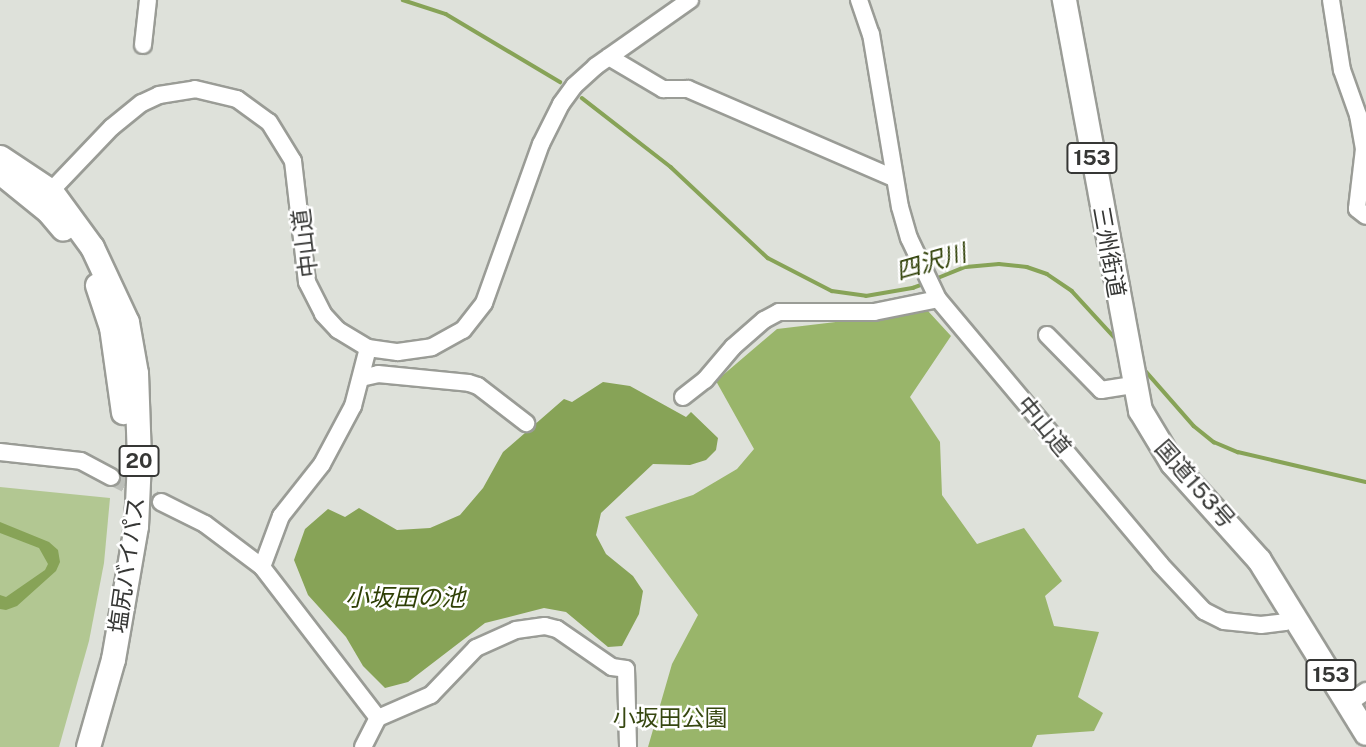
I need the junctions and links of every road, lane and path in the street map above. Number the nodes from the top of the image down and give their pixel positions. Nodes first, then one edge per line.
1 (148, 0) edge
2 (859, 0) edge
3 (1063, 0) edge
4 (1331, 0) edge
5 (679, 2) edge
6 (142, 44) dead end
7 (609, 57) junction
8 (0, 157) edge
9 (0, 173) edge
10 (894, 178) junction
11 (45, 197) junction
12 (1366, 216) edge
13 (935, 294) junction
14 (1046, 335) dead end
15 (1125, 338) joint
16 (368, 348) junction
17 (361, 378) junction
18 (1132, 379) junction
19 (683, 397) dead end
20 (526, 423) dead end
21 (0, 452) edge
22 (111, 477) tunnel mouth
23 (161, 502) tunnel mouth
24 (262, 567) junction
25 (1294, 617) junction
26 (1357, 697) edge
27 (378, 718) junction
28 (1366, 733) edge
29 (75, 747) edge
30 (88, 747) edge
31 (363, 747) edge
32 (628, 747) edge

1 - 6 street
2 - 10 street, 中山道
3 - 15 highway, 三州街道 / 153
4 - 12 street
5 - 7 street, 中山道
7 - 10 street
7 - 16 street, 中山道
8 - 11 highway, 20
9 - 11 highway, 20
10 - 13 street, 中山道
11 - 16 street, 中山道
11 - 29 highway, 塩尻バイパス / 20
11 - 30 highway, 塩尻バイパス / 20
13 - 19 street
13 - 25 street, 中山道
14 - 18 street
15 - 18 highway, 国道153号 / 153
16 - 17 street
17 - 20 street
17 - 24 street
18 - 25 highway, 国道153号 / 153
21 - 22 street
23 - 24 street
24 - 27 street
25 - 26 highway, 153
26 - 28 highway, 153
27 - 31 street
27 - 32 street

